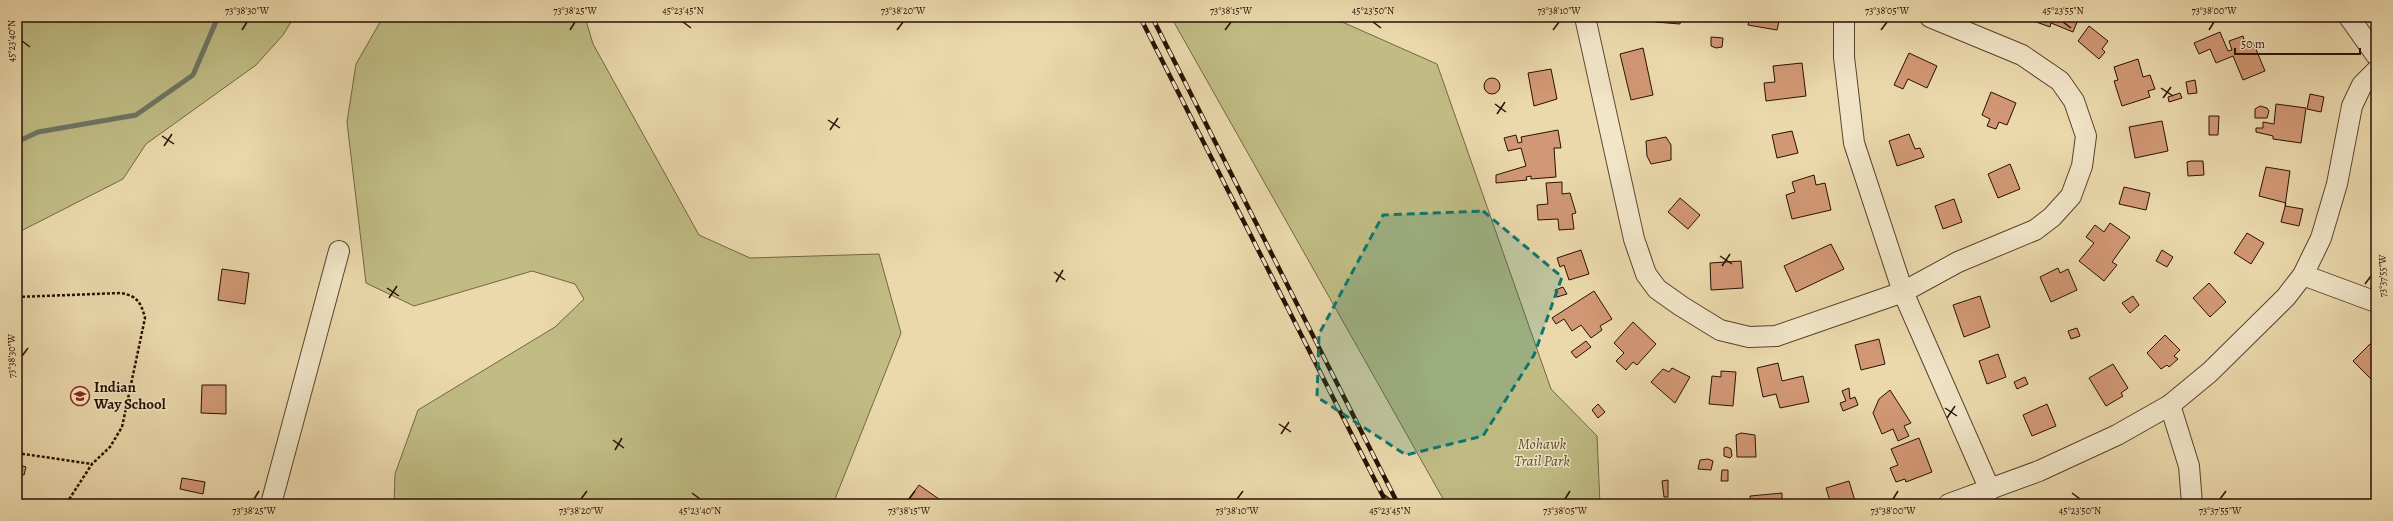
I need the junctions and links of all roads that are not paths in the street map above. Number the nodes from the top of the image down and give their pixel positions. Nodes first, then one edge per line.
1 (1585, 17) edge
2 (1844, 17) edge
3 (1930, 17) edge
4 (2349, 17) edge
5 (2376, 55) edge
6 (2376, 71) edge
7 (339, 251) dead end
8 (2303, 275) junction
9 (1903, 292) junction
10 (2376, 302) edge
11 (2170, 405) junction
12 (1990, 490) junction
13 (271, 504) edge
14 (1949, 504) edge
15 (2192, 504) edge

1 - 9 street
2 - 9 street
3 - 9 street
4 - 5 street
6 - 8 street
7 - 13 street
8 - 10 street
8 - 11 street
9 - 12 street
11 - 12 street
11 - 15 street
12 - 14 street

